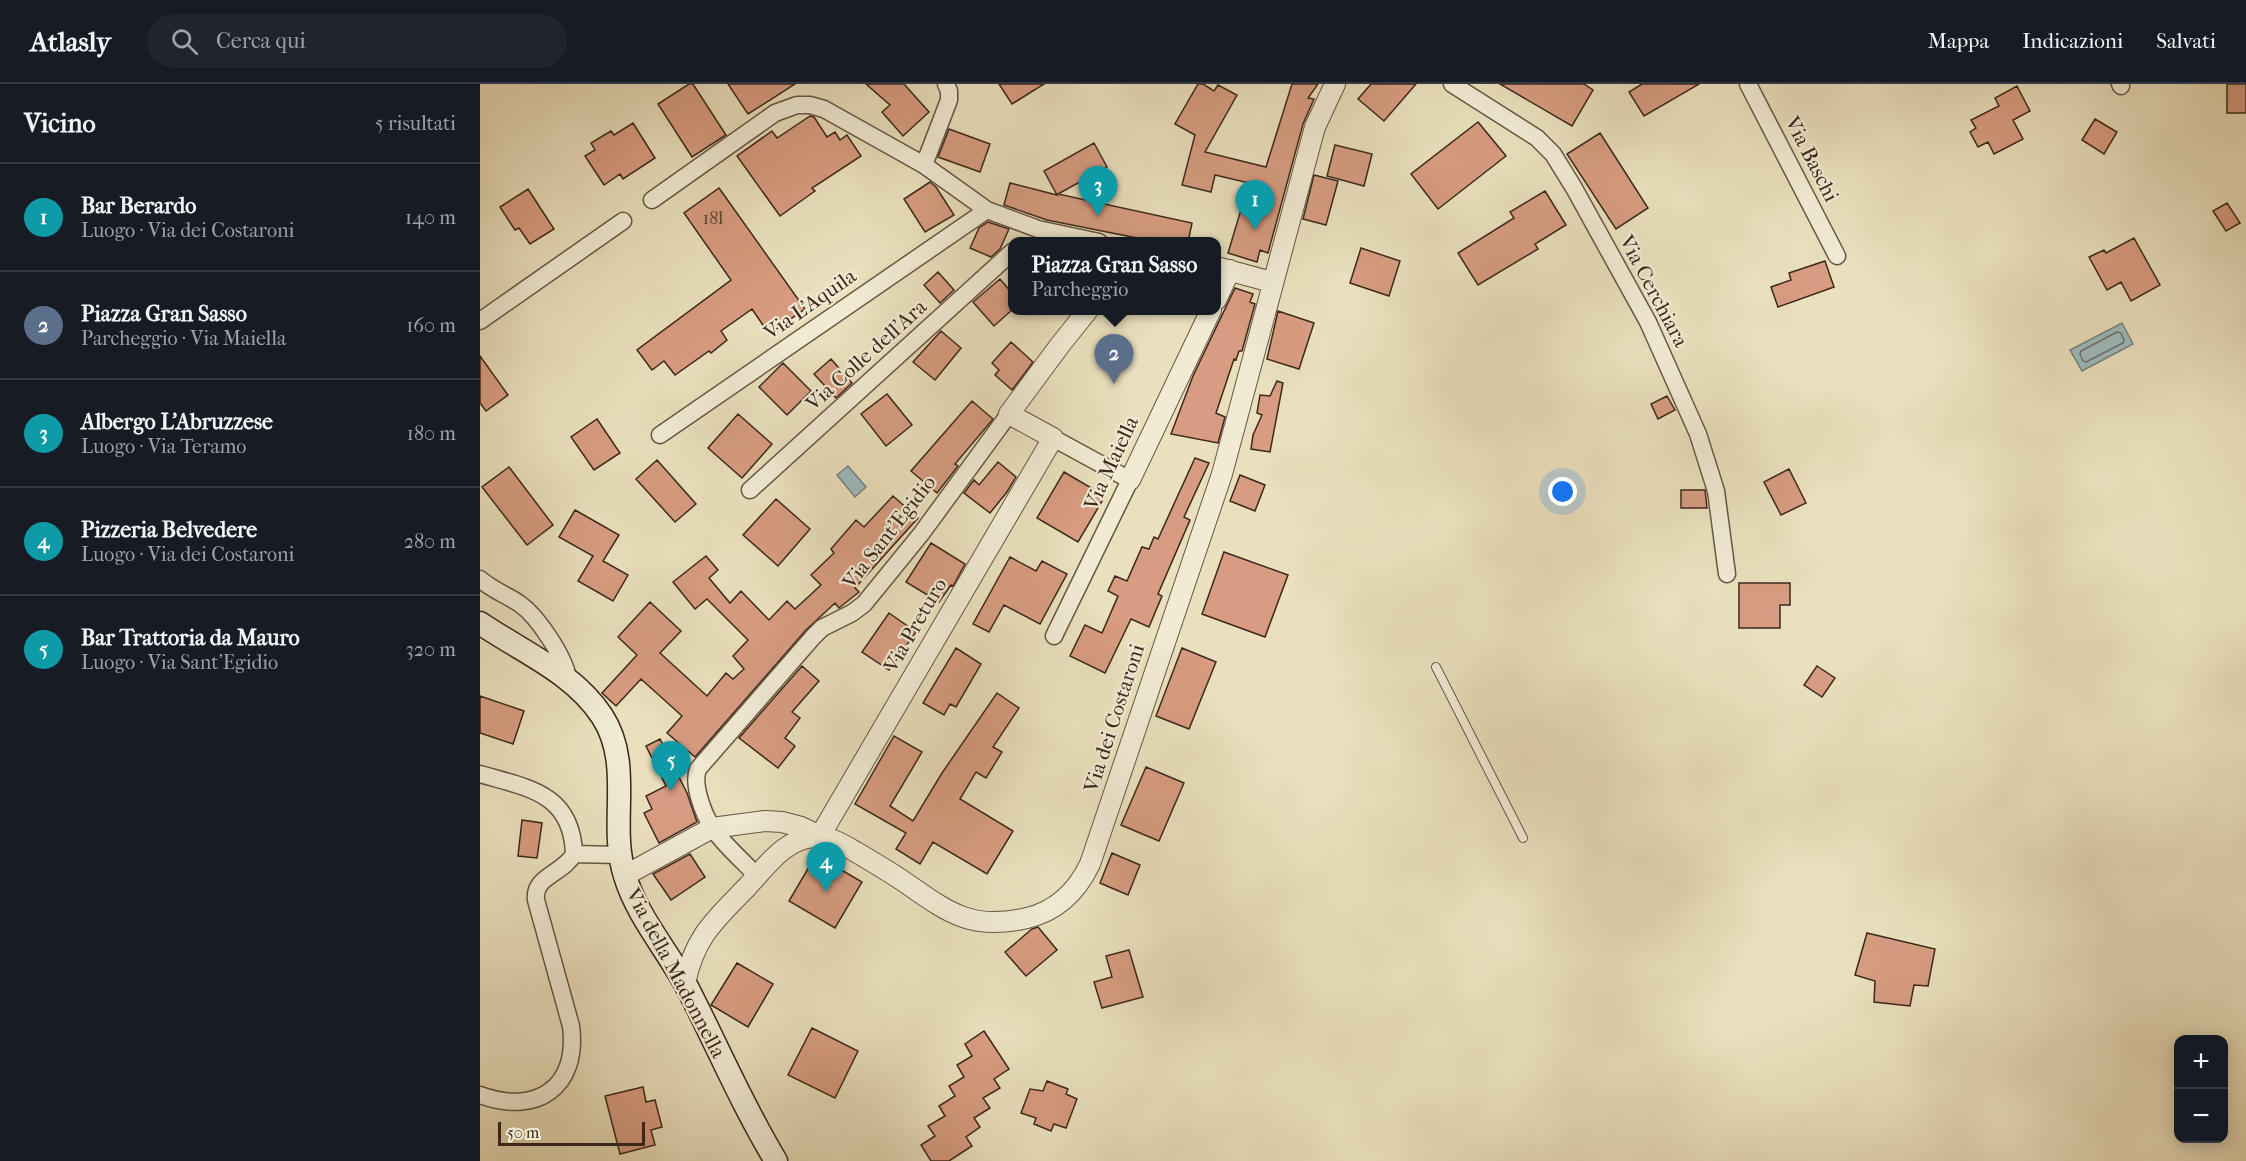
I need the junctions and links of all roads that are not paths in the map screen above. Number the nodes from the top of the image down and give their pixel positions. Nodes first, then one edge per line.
1 (946, 84) edge
2 (1335, 84) edge
3 (1452, 84) edge
4 (1748, 84) edge
5 (924, 165) junction
6 (652, 200) dead end
7 (987, 210) junction
8 (623, 221) dead end
9 (1038, 229) junction
10 (1029, 237) edge
11 (1076, 237) edge
12 (1008, 256) edge
13 (1837, 256) dead end
14 (1223, 269) edge
15 (1272, 282) junction
16 (1084, 315) edge
17 (1209, 315) edge
18 (480, 321) edge
19 (1009, 414) junction
20 (660, 435) dead end
21 (1053, 438) junction
22 (1130, 480) junction
23 (750, 490) dead end
24 (1726, 574) dead end
25 (480, 579) edge
26 (480, 623) edge
27 (1054, 636) dead end
28 (1436, 667) dead end
29 (568, 678) junction
30 (480, 774) edge
31 (712, 828) junction
32 (820, 836) junction
33 (1523, 838) dead end
34 (574, 854) junction
35 (622, 865) junction
36 (757, 876) junction
37 (685, 984) junction
38 (480, 1095) edge
39 (776, 1161) edge

1 - 5 street
2 - 15 street, Via dei Costaroni
3 - 24 street, Via Cerchiara
4 - 13 street, Via Baschi
5 - 6 street
5 - 7 street
7 - 9 street
7 - 20 street, Via L'Aquila
8 - 18 street
9 - 10 street
9 - 11 street
12 - 23 street, Via Colle dell'Ara
14 - 15 street
15 - 32 street, Via dei Costaroni
16 - 19 street, Via Sant'Egidio
17 - 22 street, Via Maiella
19 - 21 street
19 - 31 street, Via Sant'Egidio
21 - 22 street
21 - 32 street, Via Preturo
22 - 27 street, Via Maiella
25 - 29 street
26 - 29 main road, Via della Madonnella
28 - 33 lane
29 - 35 main road, Via della Madonnella
30 - 34 street
31 - 32 street
31 - 35 street
31 - 36 street
32 - 36 street
34 - 35 street
34 - 38 street
35 - 37 main road, Via della Madonnella
36 - 37 street
37 - 39 main road, Via della Madonnella

